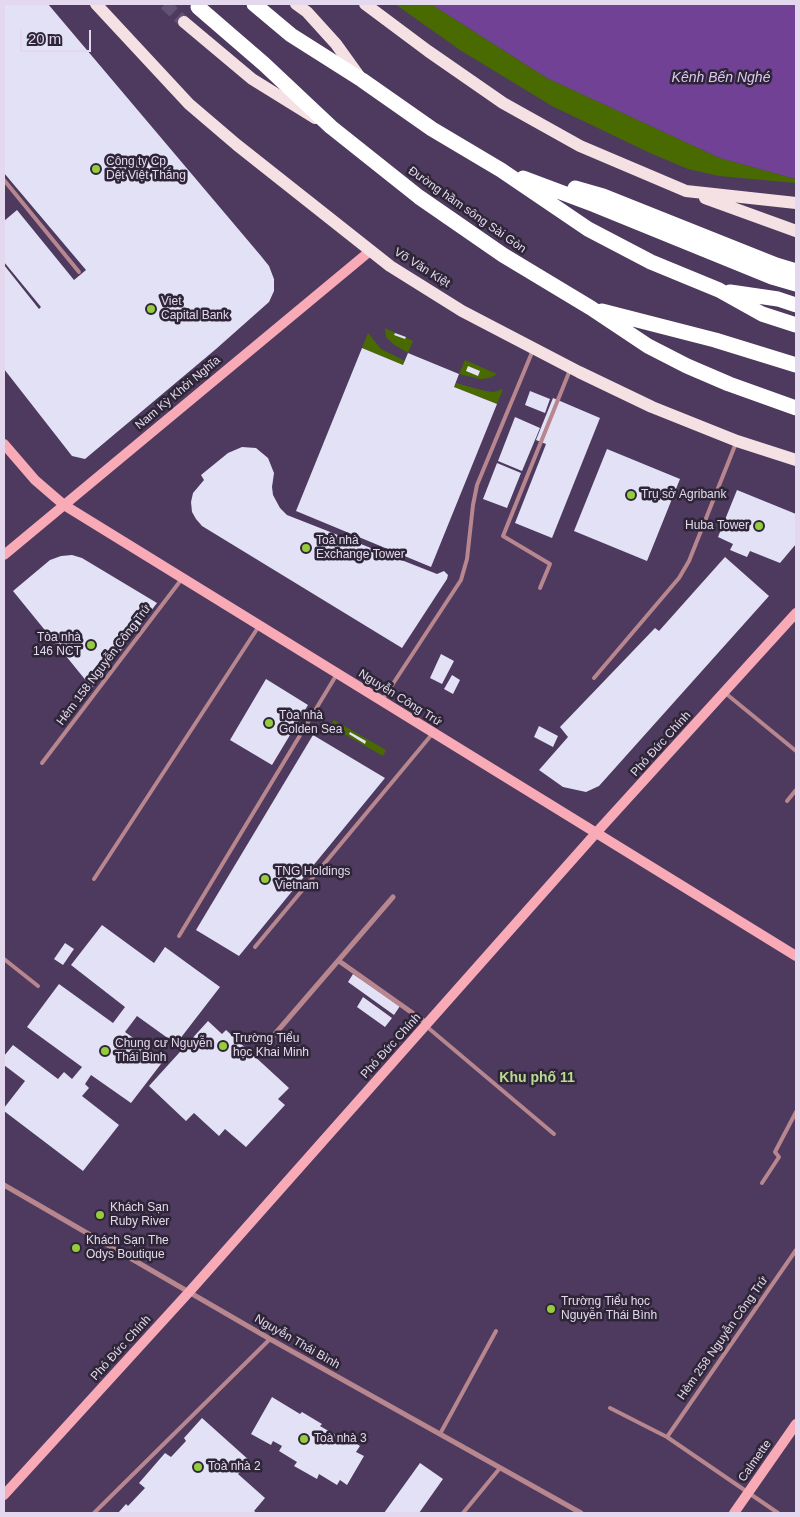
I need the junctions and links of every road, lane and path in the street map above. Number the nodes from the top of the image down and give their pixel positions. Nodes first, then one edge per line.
1 (96, 4) edge
2 (254, 4) edge
3 (296, 4) edge
4 (366, 4) edge
5 (198, 6) dead end
6 (184, 22) tunnel mouth
7 (362, 80) junction
8 (331, 127) junction
9 (500, 170) junction
10 (4, 180) edge
11 (686, 191) junction
12 (796, 202) edge
13 (792, 229) edge
14 (370, 251) junction
15 (774, 271) junction
16 (796, 271) edge
17 (79, 272) dead end
18 (796, 284) edge
19 (719, 290) junction
20 (796, 305) edge
21 (591, 308) junction
22 (796, 325) edge
23 (534, 349) junction
24 (796, 366) edge
25 (571, 368) junction
26 (796, 408) edge
27 (737, 441) junction
28 (4, 444) edge
29 (796, 460) edge
30 (64, 505) junction
31 (4, 554) edge
32 (182, 578) junction
33 (540, 588) dead end
34 (796, 613) edge
35 (260, 626) junction
36 (337, 674) junction
37 (594, 678) dead end
38 (724, 692) junction
39 (381, 701) junction
40 (433, 733) junction
41 (796, 751) edge
42 (42, 763) dead end
43 (796, 790) edge
44 (787, 801) dead end
45 (596, 833) junction
46 (94, 879) dead end
47 (393, 897) dead end
48 (179, 936) dead end
49 (255, 947) dead end
50 (796, 956) edge
51 (4, 959) edge
52 (339, 961) junction
53 (38, 986) dead end
54 (427, 1025) junction
55 (262, 1049) dead end
56 (796, 1112) edge
57 (554, 1134) dead end
58 (762, 1183) dead end
59 (4, 1185) edge
60 (796, 1250) edge
61 (190, 1291) junction
62 (496, 1331) dead end
63 (270, 1339) junction
64 (610, 1408) dead end
65 (796, 1424) edge
66 (440, 1434) junction
67 (667, 1437) junction
68 (500, 1468) junction
69 (748, 1492) junction
70 (4, 1495) edge
71 (94, 1513) edge
72 (463, 1513) edge
73 (581, 1513) edge
74 (734, 1513) edge
75 (778, 1513) edge

1 - 14 main road, Võ Văn Kiệt
2 - 7 highway
3 - 7 main road
4 - 11 main road
5 - 8 highway, Đường hầm sông Sài Gòn
6 - 8 main road, Đường hầm sông Sài Gòn
7 - 9 highway
8 - 21 highway, Đường hầm sông Sài Gòn
9 - 15 highway
9 - 19 highway
10 - 17 lane
11 - 12 main road
11 - 13 main road
14 - 23 main road, Võ Văn Kiệt
14 - 30 street, Nam Kỳ Khởi Nghĩa
15 - 16 highway
15 - 18 highway
19 - 20 highway
19 - 22 highway
21 - 24 highway
21 - 26 highway
23 - 25 main road, Võ Văn Kiệt
23 - 39 lane
25 - 27 main road, Võ Văn Kiệt
25 - 33 lane
27 - 29 main road, Võ Văn Kiệt
27 - 37 lane
28 - 30 street, Nguyễn Công Trứ
30 - 31 street, Nam Kỳ Khởi Nghĩa
30 - 32 street, Nguyễn Công Trứ
32 - 35 street, Nguyễn Công Trứ
32 - 42 lane, Hẻm 158 Nguyễn Công Trứ
34 - 38 street, Phó Đức Chính
35 - 36 street, Nguyễn Công Trứ
35 - 46 lane
36 - 39 street, Nguyễn Công Trứ
36 - 48 lane
38 - 41 lane
38 - 45 street, Phó Đức Chính
39 - 40 street, Nguyễn Công Trứ
40 - 45 street, Nguyễn Công Trứ
40 - 49 lane
43 - 44 lane
45 - 50 street, Nguyễn Công Trứ
45 - 54 street, Phó Đức Chính
47 - 52 street
51 - 53 lane
52 - 54 street
52 - 55 street
54 - 57 lane
54 - 61 street, Phó Đức Chính
56 - 58 lane
59 - 61 street, Nguyễn Thái Bình
60 - 67 lane, Hẻm 258 Nguyễn Công Trứ
61 - 63 street, Nguyễn Thái Bình
61 - 70 street, Phó Đức Chính
62 - 66 lane
63 - 66 street, Nguyễn Thái Bình
63 - 71 lane
64 - 67 lane
65 - 69 street, Calmette
66 - 68 street, Nguyễn Thái Bình
67 - 69 lane
68 - 72 lane
68 - 73 street, Nguyễn Thái Bình
69 - 74 street, Calmette
69 - 75 lane

